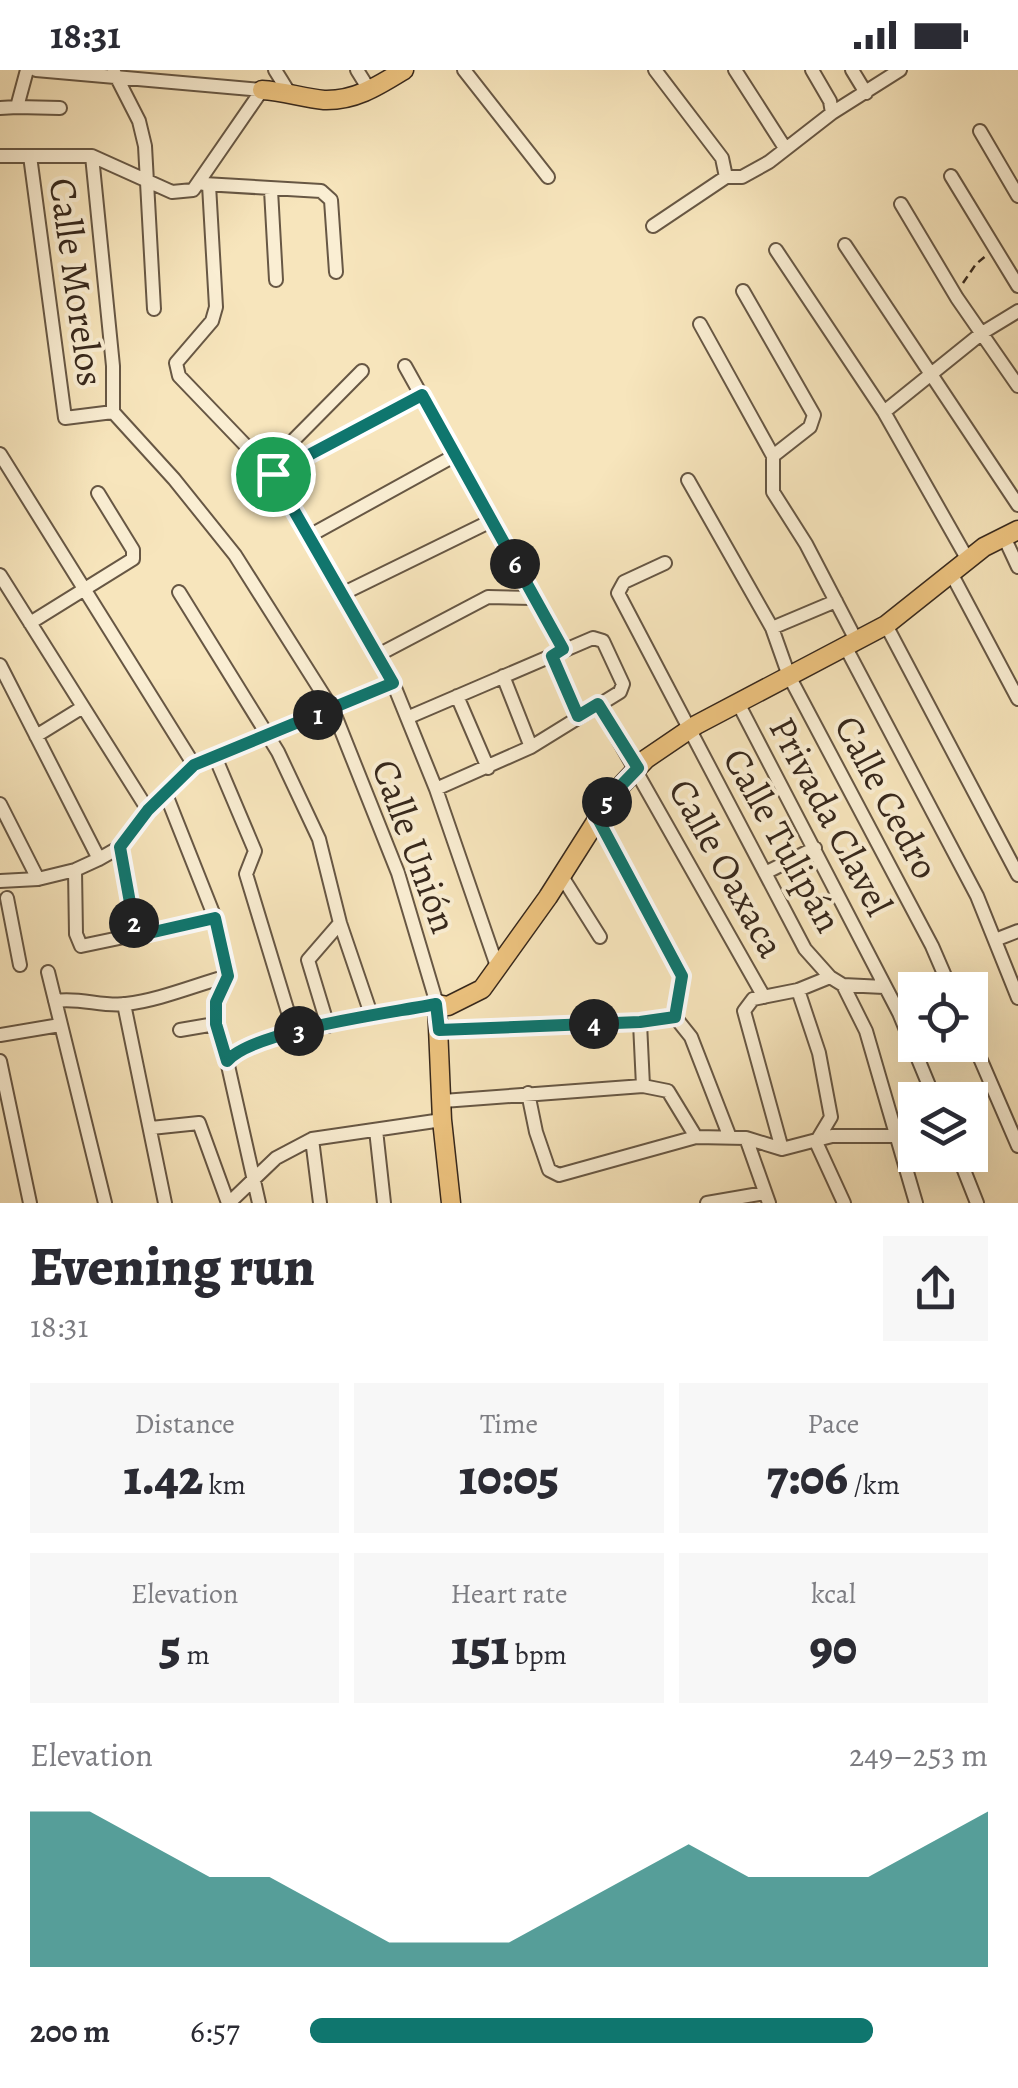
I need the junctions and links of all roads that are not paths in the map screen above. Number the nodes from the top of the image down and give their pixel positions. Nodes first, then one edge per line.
1 (28, 70) edge
2 (36, 70) edge
3 (196, 70) edge
4 (275, 70) edge
5 (357, 70) edge
6 (404, 70) edge
7 (464, 70) edge
8 (655, 70) edge
9 (735, 70) edge
10 (812, 70) edge
11 (852, 70) edge
12 (900, 70) edge
13 (114, 74) edge
14 (205, 85) junction
15 (262, 90) junction
16 (288, 91) junction
17 (370, 91) junction
18 (866, 92) junction
19 (17, 107) junction
20 (0, 108) edge
21 (60, 108) dead end
22 (832, 114) junction
23 (980, 131) dead end
24 (785, 148) junction
25 (0, 156) edge
26 (30, 156) junction
27 (92, 156) junction
28 (726, 176) junction
29 (951, 176) dead end
30 (548, 177) dead end
31 (149, 182) junction
32 (205, 184) junction
33 (271, 190) junction
34 (1018, 196) edge
35 (901, 204) dead end
36 (652, 226) dead end
37 (845, 245) dead end
38 (776, 250) dead end
39 (336, 272) dead end
40 (276, 280) dead end
41 (1018, 286) edge
42 (743, 290) dead end
43 (154, 309) dead end
44 (1018, 310) edge
45 (700, 324) dead end
46 (982, 333) junction
47 (405, 366) dead end
48 (362, 372) dead end
49 (932, 372) junction
50 (1018, 386) edge
51 (422, 395) junction
52 (113, 412) junction
53 (884, 412) junction
54 (0, 454) edge
55 (454, 456) junction
56 (773, 456) junction
57 (270, 470) junction
58 (688, 480) dead end
59 (98, 493) dead end
60 (1018, 505) edge
61 (492, 521) junction
62 (1011, 533) edge
63 (309, 536) junction
64 (968, 560) junction
65 (666, 563) dead end
66 (1018, 567) edge
67 (951, 573) junction
68 (0, 575) edge
69 (83, 589) junction
70 (179, 592) dead end
71 (342, 594) junction
72 (533, 598) junction
73 (836, 602) junction
74 (30, 622) junction
75 (886, 626) junction
76 (772, 628) junction
77 (851, 643) junction
78 (557, 652) junction
79 (376, 656) junction
80 (0, 665) edge
81 (503, 676) junction
82 (790, 676) junction
83 (393, 683) junction
84 (457, 696) junction
85 (1018, 699) edge
86 (598, 704) junction
87 (738, 704) junction
88 (83, 708) junction
89 (332, 710) junction
90 (578, 716) junction
91 (409, 717) junction
92 (688, 730) junction
93 (268, 735) junction
94 (36, 736) junction
95 (531, 748) junction
96 (216, 758) junction
97 (194, 765) junction
98 (488, 768) junction
99 (638, 768) junction
100 (436, 788) junction
101 (165, 792) junction
102 (0, 804) edge
103 (148, 810) junction
104 (597, 817) junction
105 (120, 847) junction
106 (815, 848) junction
107 (99, 859) junction
108 (75, 870) junction
109 (765, 873) junction
110 (561, 875) junction
111 (1018, 876) edge
112 (38, 879) junction
113 (6, 881) edge
114 (7, 898) junction
115 (215, 918) junction
116 (0, 920) edge
117 (340, 922) junction
118 (1018, 931) edge
119 (136, 936) junction
120 (600, 938) dead end
121 (995, 940) junction
122 (20, 965) dead end
123 (498, 969) junction
124 (48, 972) dead end
125 (943, 972) edge
126 (228, 976) junction
127 (830, 977) junction
128 (843, 985) junction
129 (884, 988) junction
130 (798, 990) junction
131 (758, 998) junction
132 (1018, 998) edge
133 (54, 1001) junction
134 (124, 1004) junction
135 (436, 1004) junction
136 (898, 1010) edge
137 (372, 1017) junction
138 (675, 1017) junction
139 (640, 1022) junction
140 (60, 1024) junction
141 (216, 1024) junction
142 (328, 1026) junction
143 (180, 1030) dead end
144 (439, 1030) junction
145 (294, 1032) junction
146 (0, 1035) edge
147 (232, 1056) junction
148 (0, 1061) edge
149 (981, 1062) edge
150 (643, 1086) junction
151 (528, 1093) junction
152 (5, 1106) edge
153 (442, 1111) junction
154 (152, 1128) junction
155 (376, 1130) junction
156 (696, 1136) junction
157 (729, 1136) junction
158 (894, 1136) junction
159 (746, 1138) junction
160 (312, 1140) junction
161 (816, 1142) junction
162 (1018, 1146) edge
163 (782, 1149) junction
164 (965, 1172) edge
165 (255, 1177) junction
166 (767, 1198) edge
167 (30, 1203) edge
168 (105, 1203) edge
169 (165, 1203) edge
170 (229, 1203) edge
171 (258, 1203) edge
172 (320, 1203) edge
173 (384, 1203) edge
174 (452, 1203) edge
175 (707, 1203) edge
176 (844, 1203) edge
177 (916, 1203) edge
178 (977, 1203) edge

1 - 19 street
2 - 13 street
3 - 14 street
4 - 16 street
5 - 17 street
6 - 17 main road
7 - 30 street
8 - 28 street
9 - 24 street
10 - 22 street
11 - 18 street
12 - 18 street
13 - 14 street
13 - 31 street
14 - 15 street
15 - 16 main road
15 - 32 street
16 - 17 main road
18 - 22 street
19 - 20 street
19 - 21 street
22 - 24 street
23 - 34 street
24 - 28 street
25 - 26 street
26 - 27 street
26 - 52 street, Calle Morelos
27 - 31 street
27 - 52 street
28 - 36 street
29 - 41 street
31 - 32 street
31 - 43 street
32 - 33 street
32 - 57 street
33 - 39 street
33 - 40 street
35 - 46 street
37 - 49 street
38 - 53 street
42 - 56 street
44 - 46 street
45 - 56 street
46 - 49 street
46 - 50 street
47 - 51 street
48 - 57 street
49 - 53 street
49 - 60 street
51 - 55 street
51 - 57 street
52 - 89 street, Calle Morelos
53 - 64 street
54 - 69 street
55 - 61 street
55 - 63 street
56 - 73 street
57 - 63 street
58 - 76 street, Calle Cedro
59 - 69 street
61 - 71 street
61 - 72 street
62 - 64 main road
62 - 66 street
63 - 71 street
64 - 67 main road
65 - 92 street, Calle Tulipán
67 - 75 main road
67 - 85 street
68 - 74 street
69 - 74 street
69 - 97 street
70 - 93 street
71 - 79 street
72 - 78 street
72 - 79 street
73 - 76 street
73 - 77 street
74 - 88 street
75 - 77 main road
75 - 111 street
76 - 82 street, Calle Cedro
77 - 82 main road
77 - 121 street
78 - 81 street
78 - 86 street
78 - 90 street
79 - 83 street
80 - 94 street
81 - 84 street
81 - 95 street
82 - 87 main road
82 - 125 street, Calle Cedro
83 - 89 street
83 - 91 street
84 - 91 street
84 - 98 street
86 - 90 street
86 - 99 street, Calle Oaxaca
87 - 92 main road
87 - 106 street, Privada Clavel
88 - 94 street
88 - 103 street
89 - 93 street
89 - 135 street, Calle Unión
90 - 95 street
91 - 100 street
92 - 99 main road
92 - 109 street, Calle Tulipán
93 - 96 street
93 - 117 street
94 - 107 street
95 - 98 street
96 - 97 street
96 - 145 street
97 - 101 street
98 - 100 street
99 - 104 main road
99 - 131 street, Calle Oaxaca
100 - 123 street
101 - 103 street
101 - 115 street
102 - 112 street
103 - 105 street
104 - 110 main road
104 - 138 street
105 - 107 street
105 - 119 street
106 - 109 street
106 - 129 street, Privada Clavel
107 - 108 street
108 - 112 street
108 - 119 street
109 - 127 street, Calle Tulipán
110 - 120 street
110 - 123 main road
112 - 113 street
113 - 114 street
114 - 116 street
114 - 122 street
115 - 119 street
115 - 126 street
117 - 137 street
117 - 142 street
118 - 121 street
121 - 132 street
123 - 135 main road
124 - 133 street
126 - 134 street
126 - 141 street
127 - 128 street
127 - 130 street
128 - 129 street
128 - 158 street
129 - 136 street, Privada Clavel
130 - 131 street
130 - 161 street
131 - 163 street, Calle Oaxaca
133 - 134 street
133 - 140 street
134 - 154 street
135 - 137 street
135 - 144 main road
137 - 142 street
138 - 139 street
138 - 157 street
139 - 144 street
139 - 150 street
140 - 146 street
140 - 168 street
141 - 143 street
141 - 147 street
142 - 145 street
144 - 153 main road
145 - 147 street
147 - 165 street
148 - 152 street
149 - 162 street
150 - 151 street
150 - 156 street
151 - 153 street
151 - 156 street
152 - 167 street
153 - 155 street
153 - 174 main road
154 - 169 street
154 - 170 street
155 - 160 street
155 - 173 street
156 - 157 street
157 - 159 street
158 - 161 street
158 - 177 street
159 - 163 street
159 - 166 street
160 - 165 street
160 - 172 street
161 - 163 street
161 - 176 street
164 - 178 street
165 - 170 street
165 - 171 street
166 - 175 street

